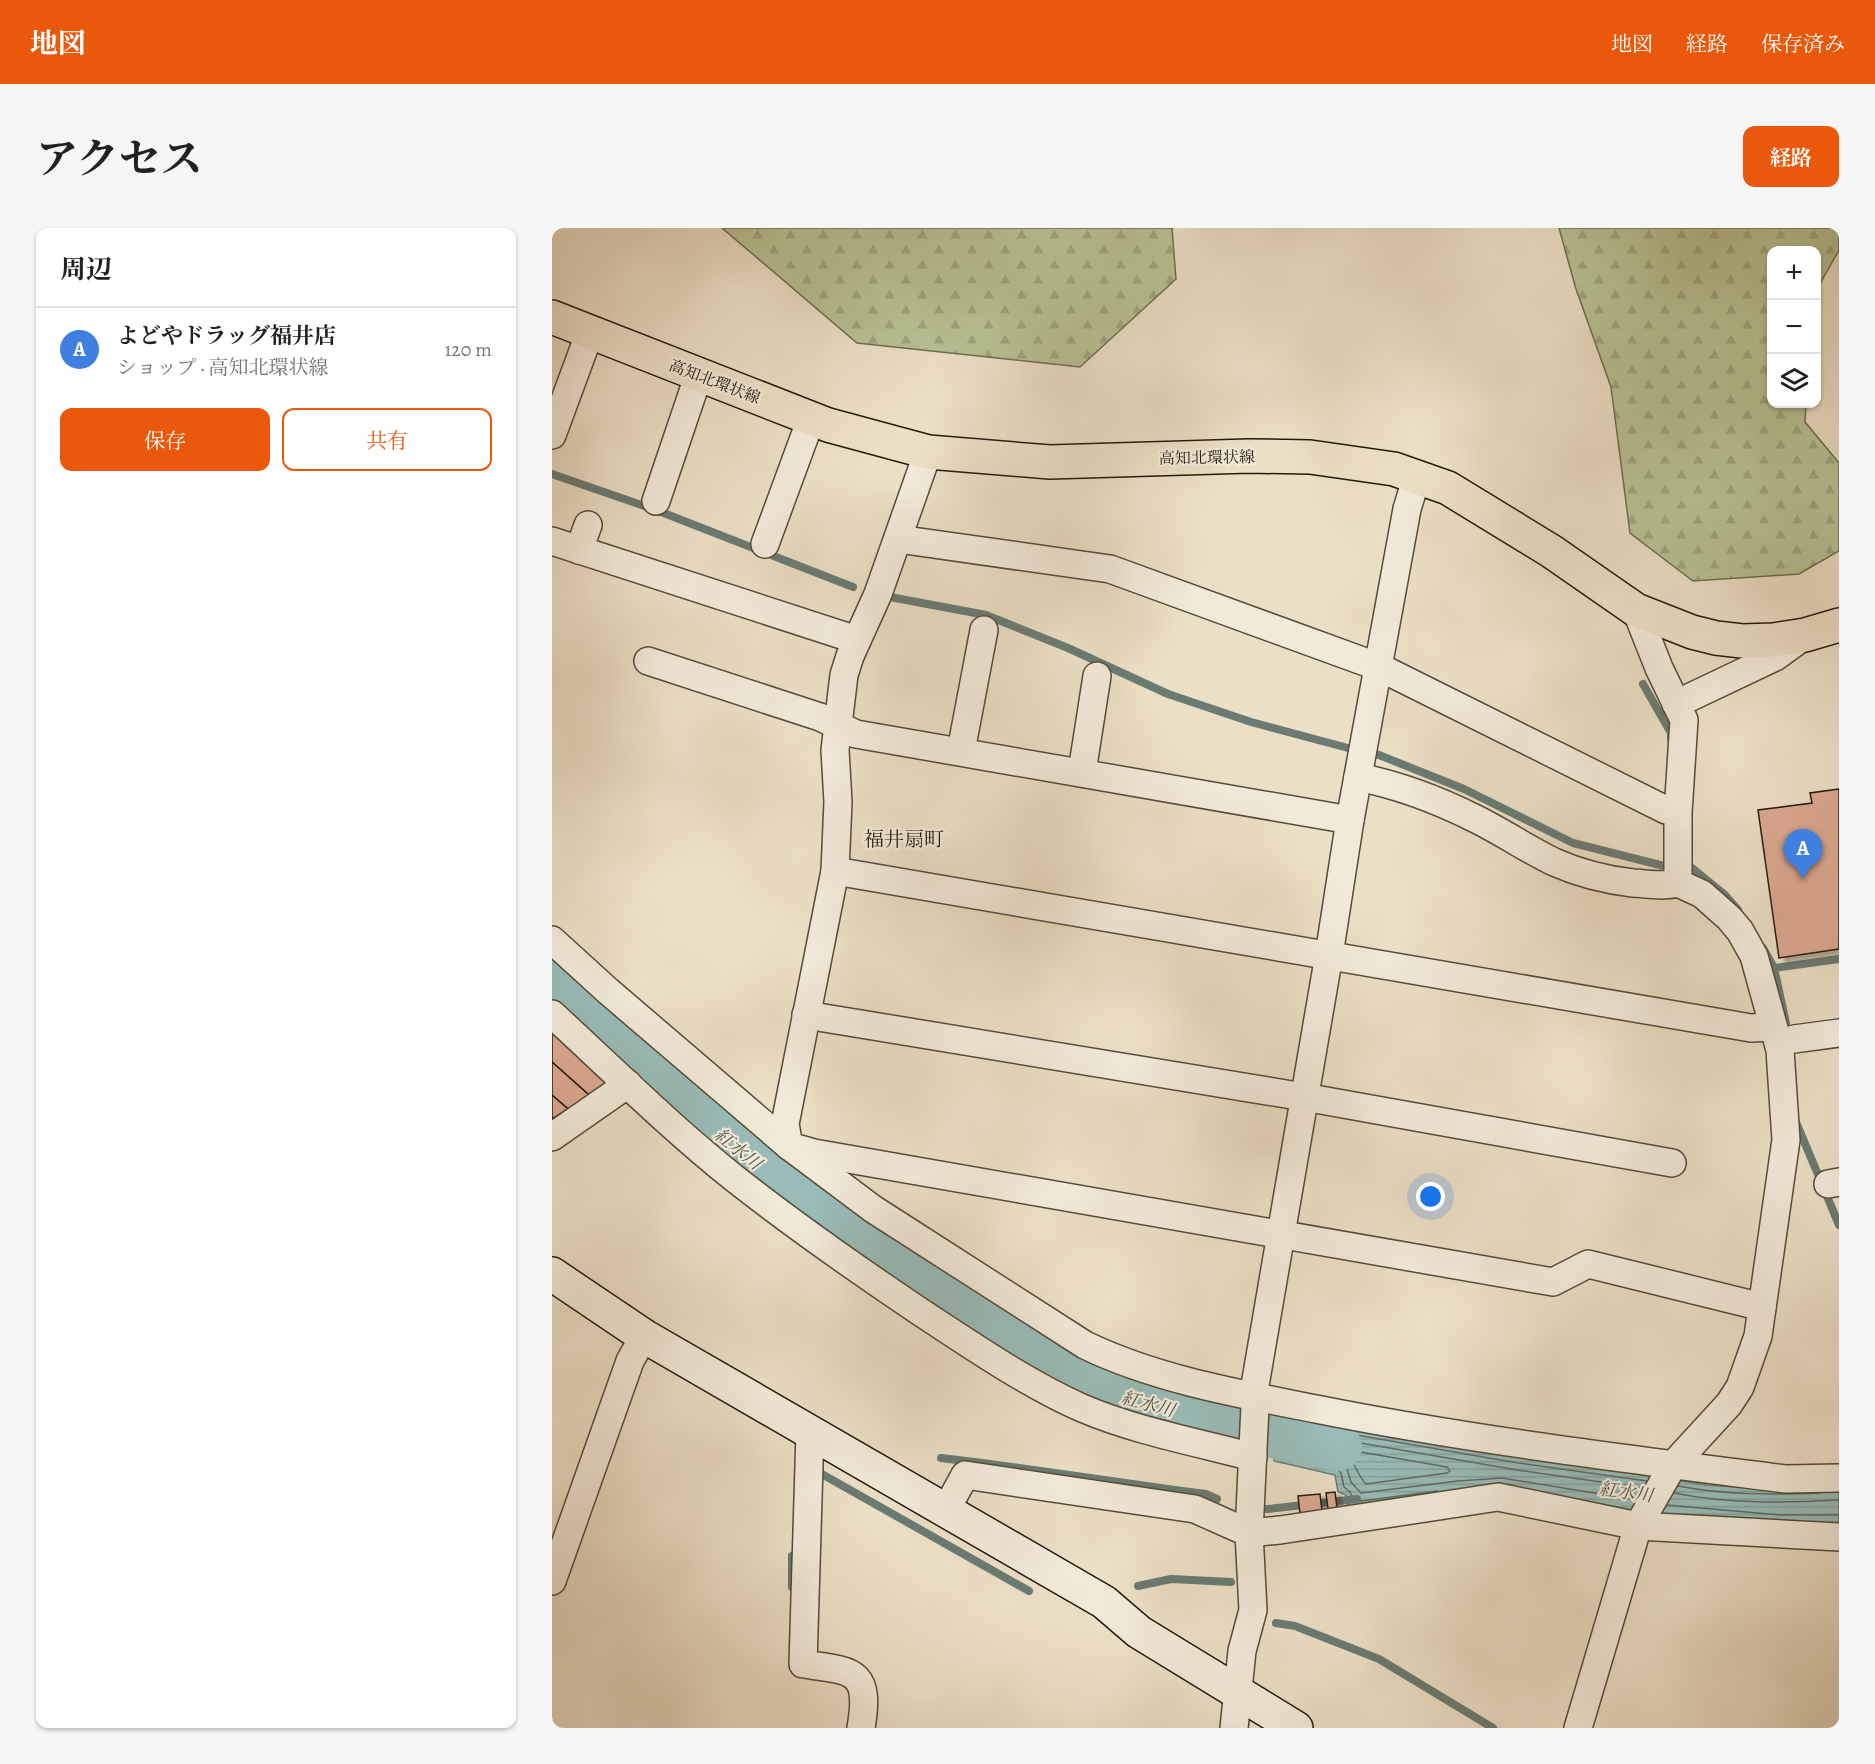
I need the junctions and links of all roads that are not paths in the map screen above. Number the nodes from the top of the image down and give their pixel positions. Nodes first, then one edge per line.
1 (552, 317) edge
2 (590, 332) junction
3 (699, 374) junction
4 (811, 419) junction
5 (552, 435) edge
6 (928, 452) junction
7 (1418, 476) junction
8 (656, 501) dead end
9 (588, 525) dead end
10 (898, 539) junction
11 (552, 541) edge
12 (765, 544) dead end
13 (579, 550) junction
14 (1636, 610) junction
15 (1839, 626) edge
16 (984, 630) dead end
17 (1805, 635) junction
18 (857, 640) junction
19 (648, 661) dead end
20 (1379, 668) junction
21 (1097, 676) dead end
22 (1676, 704) junction
23 (837, 726) junction
24 (961, 751) junction
25 (1361, 762) junction
26 (1082, 772) junction
27 (1666, 810) dead end
28 (1350, 820) junction
29 (835, 871) junction
30 (1678, 883) junction
31 (552, 940) edge
32 (1329, 955) junction
33 (552, 1014) edge
34 (806, 1015) junction
35 (1784, 1033) junction
36 (1839, 1033) edge
37 (628, 1084) junction
38 (1304, 1097) junction
39 (552, 1137) edge
40 (789, 1146) junction
41 (1672, 1163) dead end
42 (1281, 1235) junction
43 (552, 1274) edge
44 (1762, 1307) junction
45 (644, 1336) junction
46 (1254, 1401) junction
47 (810, 1432) junction
48 (1253, 1455) junction
49 (1669, 1470) junction
50 (1839, 1478) edge
51 (946, 1510) junction
52 (1641, 1521) junction
53 (1249, 1533) junction
54 (1839, 1537) edge
55 (552, 1581) edge
56 (1238, 1693) junction
57 (861, 1728) edge
58 (1234, 1728) edge
59 (1296, 1728) edge
60 (1578, 1728) edge

1 - 2 main road, 高知北環状線
2 - 3 main road, 高知北環状線
2 - 5 street
3 - 4 main road, 高知北環状線
3 - 8 street
4 - 6 main road, 高知北環状線
4 - 12 street
6 - 7 main road, 高知北環状線
6 - 10 street
7 - 14 main road, 高知北環状線
7 - 20 street
9 - 13 street
10 - 18 street
10 - 20 street
11 - 13 street
13 - 18 street
14 - 17 main road, 高知北環状線
14 - 22 street
15 - 17 main road, 高知北環状線
16 - 24 street
17 - 22 street
18 - 23 street
19 - 23 street
20 - 25 street
20 - 27 street
21 - 26 street
22 - 30 street
23 - 24 street
23 - 29 street
24 - 26 street
25 - 28 street
25 - 30 street
26 - 28 street
28 - 32 street
29 - 32 street
29 - 34 street
30 - 35 street
31 - 40 street
32 - 35 street
32 - 38 street
33 - 37 street
34 - 38 street
34 - 40 street
35 - 36 street
35 - 44 street
37 - 39 street
37 - 48 street
38 - 41 street
38 - 42 street
40 - 42 street
40 - 46 street
42 - 44 street
42 - 46 street
43 - 45 street
44 - 49 street
45 - 47 street
45 - 55 street
46 - 48 street
46 - 49 street
47 - 51 street
47 - 57 street
48 - 53 street
49 - 50 street
49 - 52 street
51 - 53 street
51 - 56 street
52 - 53 street
52 - 54 street
52 - 60 street
53 - 56 street
56 - 58 street
56 - 59 street

